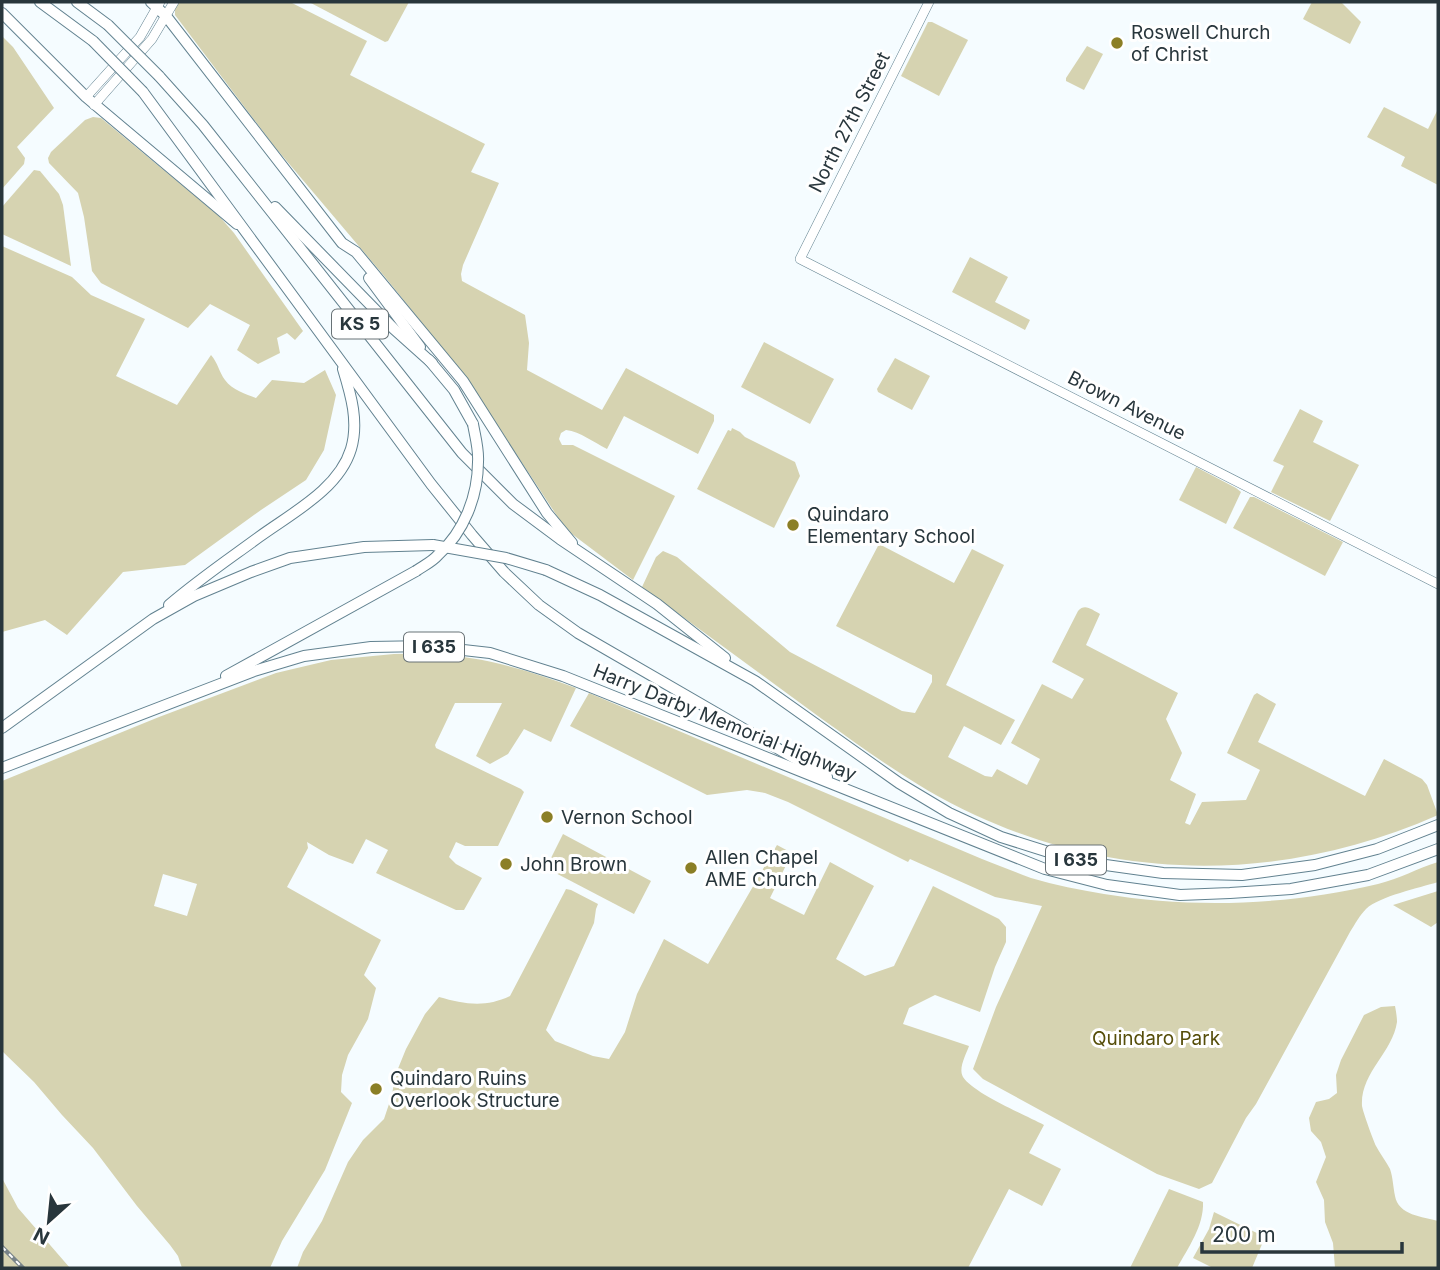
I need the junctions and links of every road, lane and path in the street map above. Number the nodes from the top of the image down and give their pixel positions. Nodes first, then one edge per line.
1 (40, 2) edge
2 (77, 2) edge
3 (174, 2) edge
4 (929, 2) edge
5 (156, 3) edge
6 (2, 13) edge
7 (166, 16) junction
8 (90, 101) junction
9 (236, 167) junction
10 (248, 234) junction
11 (342, 243) junction
12 (800, 259) joint
13 (341, 360) junction
14 (432, 363) junction
15 (581, 553) junction
16 (1438, 584) edge
17 (153, 619) junction
18 (755, 681) junction
19 (193, 695) junction
20 (2, 728) edge
21 (2, 768) edge
22 (860, 796) junction
23 (1438, 825) edge
24 (1438, 849) edge

1 - 10 highway, KS 5, bridge
2 - 9 highway, KS 5, bridge
3 - 7 main road
4 - 12 main road, North 27th Street
5 - 7 highway
5 - 8 main road
6 - 8 highway
7 - 8 main road
7 - 11 highway
8 - 10 highway
9 - 14 highway
9 - 15 highway, KS 5
10 - 13 highway, KS 5
11 - 14 highway
11 - 15 highway
12 - 16 main road, Brown Avenue
13 - 17 highway
13 - 22 highway, KS 5
14 - 19 highway, bridge
15 - 18 highway, KS 5
17 - 18 highway, Harry Darby Memorial Highway / I 635, bridge
17 - 20 highway, Harry Darby Memorial Highway / I 635
18 - 23 highway, Harry Darby Memorial Highway / I 635
19 - 21 highway, Harry Darby Memorial Highway / I 635
19 - 22 highway, Harry Darby Memorial Highway / I 635
22 - 24 highway, Harry Darby Memorial Highway / I 635

